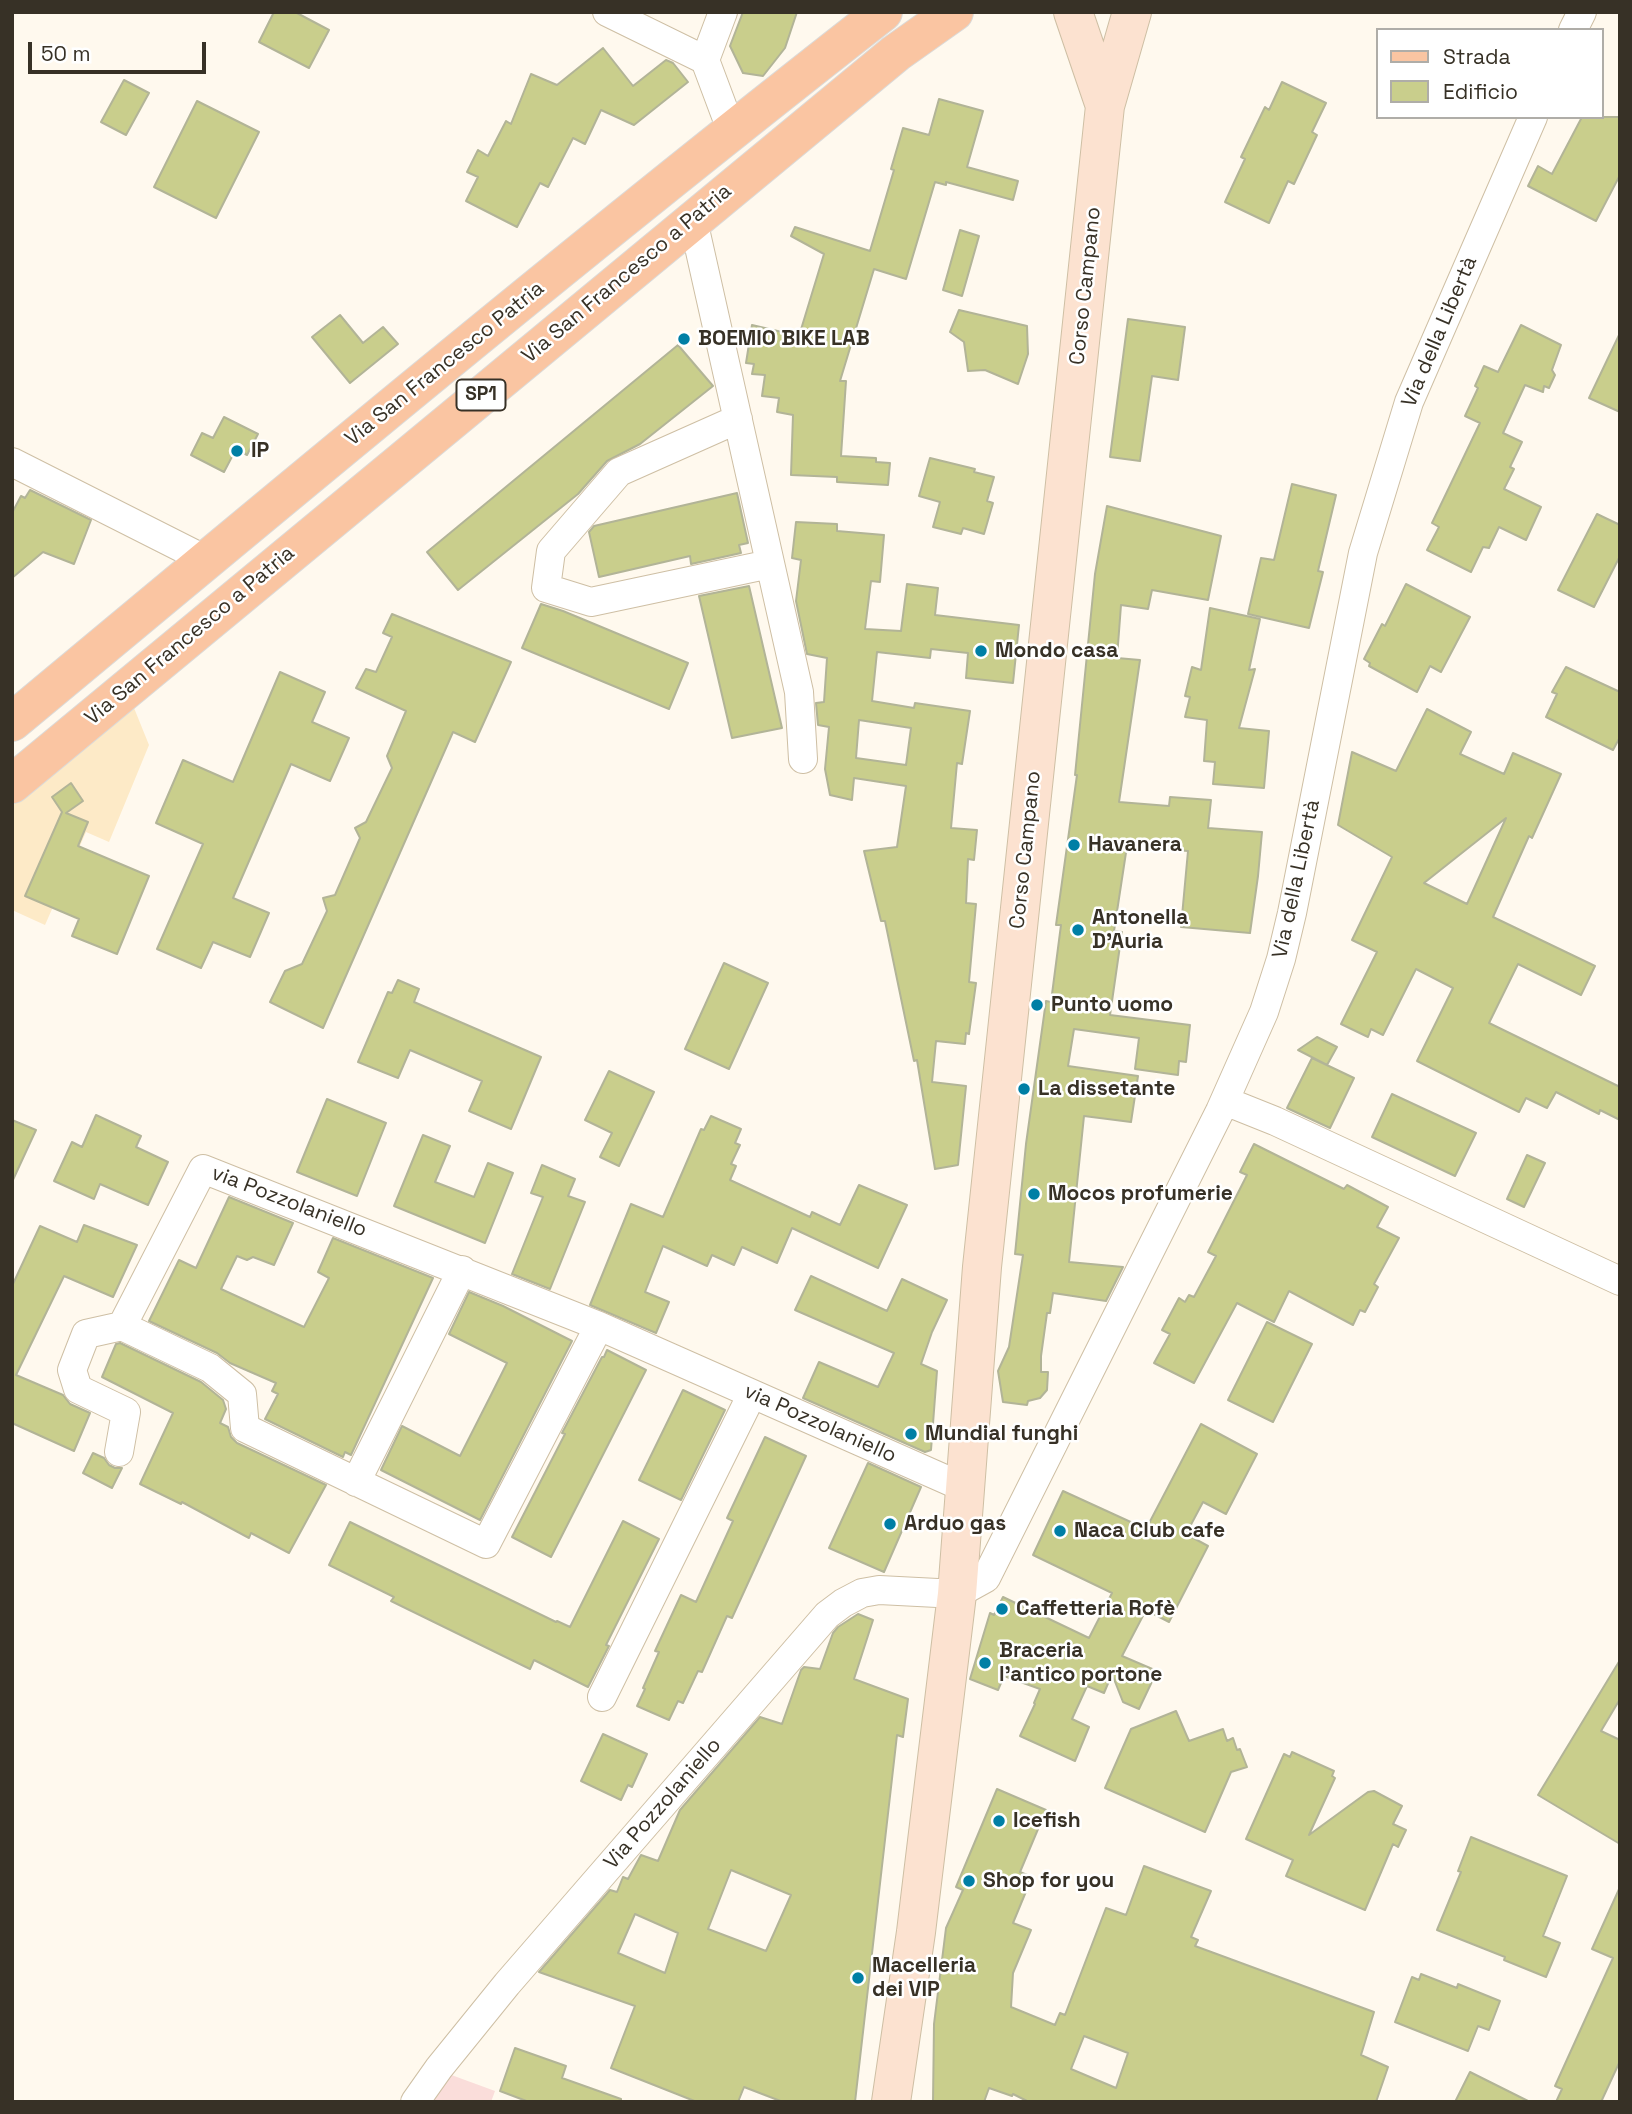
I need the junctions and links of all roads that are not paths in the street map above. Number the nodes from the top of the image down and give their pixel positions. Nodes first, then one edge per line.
1 (607, 12) edge
2 (723, 12) edge
3 (883, 12) edge
4 (954, 12) edge
5 (1073, 12) edge
6 (1132, 12) edge
7 (1582, 12) edge
8 (1574, 28) edge
9 (705, 60) junction
10 (1105, 106) junction
11 (1532, 119) edge
12 (732, 132) junction
13 (693, 219) junction
14 (738, 419) junction
15 (12, 462) edge
16 (206, 560) junction
17 (770, 564) junction
18 (12, 722) edge
19 (803, 759) dead end
20 (12, 784) edge
21 (1225, 1101) junction
22 (462, 1270) junction
23 (1620, 1282) edge
24 (122, 1326) junction
25 (599, 1326) junction
26 (752, 1394) junction
27 (119, 1452) dead end
28 (356, 1482) junction
29 (964, 1488) junction
30 (957, 1594) junction
31 (601, 1698) dead end
32 (415, 2102) edge
33 (891, 2102) edge

1 - 9 street
2 - 9 street
3 - 12 main road, Via San Francesco Patria / SP1
4 - 13 main road, Via San Francesco a Patria / SP1
5 - 10 main road
6 - 10 main road
7 - 8 street
9 - 12 street
10 - 29 main road, Corso Campano
11 - 21 street, Via della Libertà
12 - 16 main road, Via San Francesco Patria / SP1
13 - 14 street
13 - 20 main road, Via San Francesco a Patria / SP1
14 - 17 street
14 - 17 street
15 - 16 street
16 - 18 main road, Via San Francesco Patria / SP1
17 - 19 street
21 - 23 street
21 - 30 street, Via della Libertà
22 - 24 street, via Pozzolaniello
22 - 25 street, via Pozzolaniello
22 - 28 street
24 - 27 street
24 - 28 street
25 - 26 street, via Pozzolaniello
25 - 28 street
26 - 29 street, via Pozzolaniello
26 - 31 street, Via Pozzolaniello
29 - 30 main road, Corso Campano
30 - 32 street, Via Pozzolaniello
30 - 33 main road, Corso Campano

